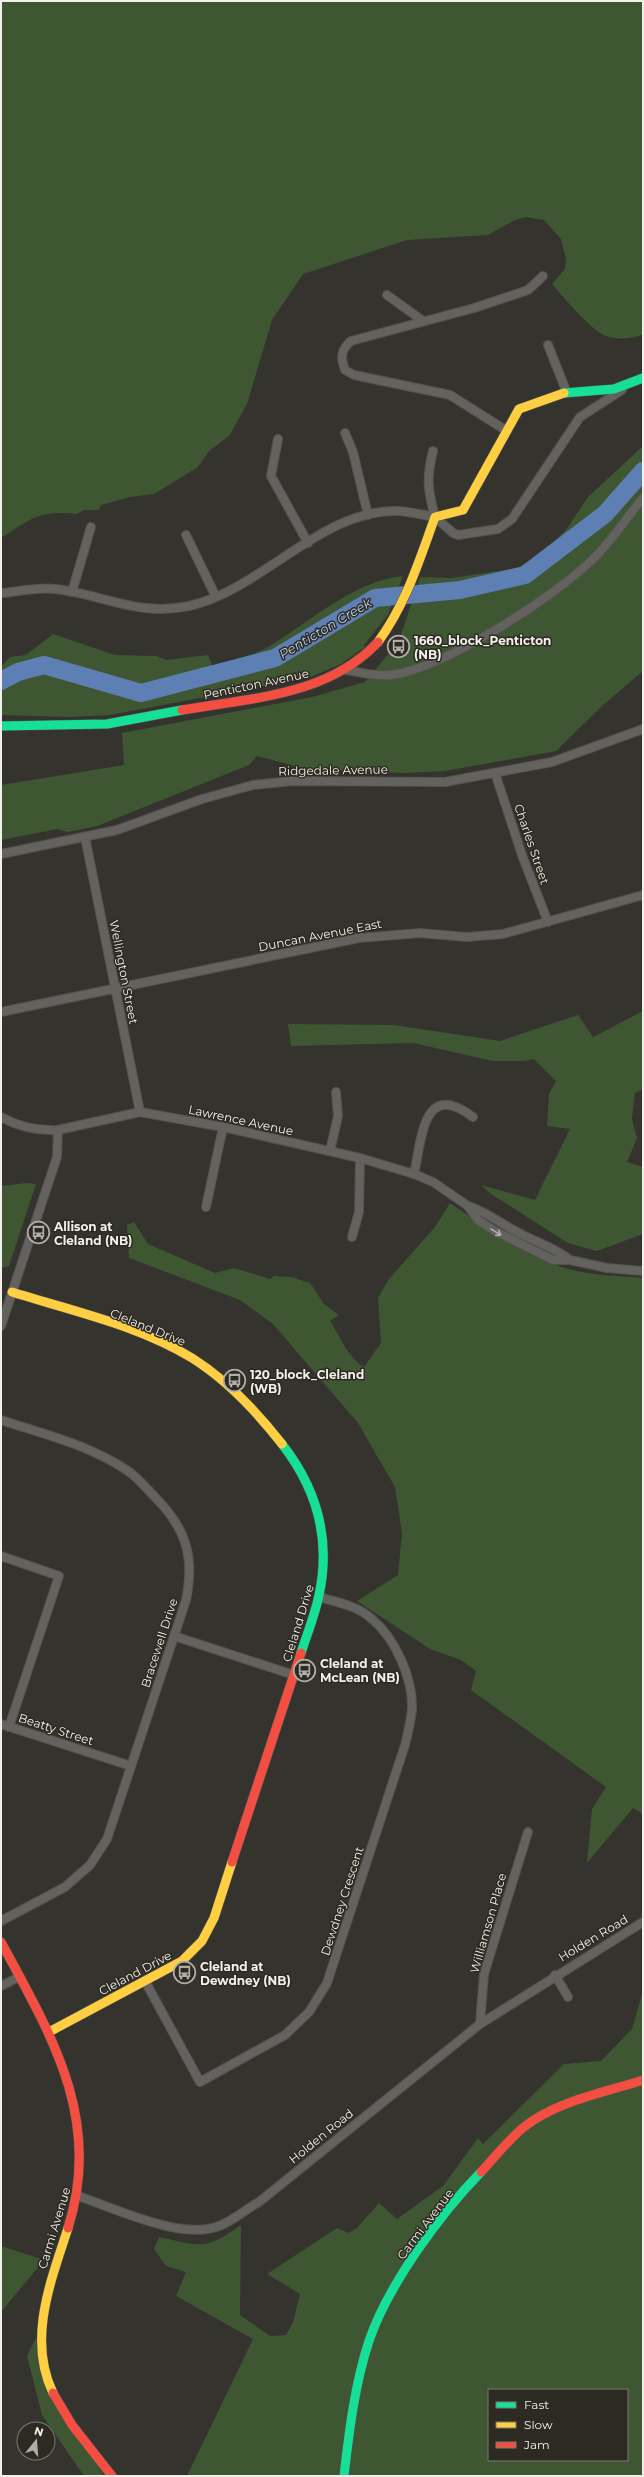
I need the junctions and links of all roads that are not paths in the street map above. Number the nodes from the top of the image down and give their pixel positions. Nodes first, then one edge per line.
1 (543, 276) dead end
2 (387, 295) dead end
3 (424, 321) junction
4 (548, 345) dead end
5 (643, 378) edge
6 (626, 388) junction
7 (567, 393) junction
8 (507, 430) junction
9 (345, 433) dead end
10 (278, 439) dead end
11 (433, 451) dead end
12 (643, 498) edge
13 (368, 515) junction
14 (435, 517) junction
15 (91, 527) dead end
16 (186, 535) dead end
17 (308, 543) junction
18 (72, 592) junction
19 (4, 593) dead end
20 (216, 597) junction
21 (346, 670) junction
22 (1, 726) edge
23 (643, 729) edge
24 (495, 773) junction
25 (85, 837) junction
26 (1, 854) edge
27 (643, 894) edge
28 (548, 922) junction
29 (115, 988) junction
30 (1, 1012) edge
31 (336, 1092) dead end
32 (140, 1112) junction
33 (1, 1117) edge
34 (473, 1117) dead end
35 (223, 1127) junction
36 (58, 1130) junction
37 (330, 1151) junction
38 (360, 1158) junction
39 (414, 1174) junction
40 (206, 1207) dead end
41 (352, 1238) dead end
42 (643, 1271) edge
43 (12, 1292) junction
44 (1, 1326) edge
45 (1, 1420) edge
46 (1, 1556) edge
47 (319, 1597) junction
48 (174, 1636) junction
49 (294, 1675) junction
50 (5, 1726) edge
51 (131, 1766) junction
52 (528, 1832) dead end
53 (1, 1921) edge
54 (643, 1922) edge
55 (1, 1942) edge
56 (555, 1975) junction
57 (20, 1976) junction
58 (145, 1981) junction
59 (1, 1986) edge
60 (568, 1997) dead end
61 (480, 2024) junction
62 (49, 2032) junction
63 (643, 2080) edge
64 (78, 2196) junction
65 (112, 2476) edge
66 (344, 2476) edge

1 - 3 street
2 - 3 street
3 - 8 street
4 - 7 street
5 - 6 street
6 - 7 street
6 - 14 street
7 - 8 street
8 - 14 street
9 - 13 street
10 - 17 street
11 - 14 street
12 - 21 street
13 - 14 street
13 - 17 street
14 - 21 street, Penticton Avenue
15 - 18 street
16 - 20 street
17 - 20 street
18 - 19 street
18 - 20 street
21 - 22 street, Penticton Avenue
23 - 24 street, Ridgedale Avenue
24 - 25 street, Ridgedale Avenue
24 - 28 street, Charles Street
25 - 26 street, Ridgedale Avenue
25 - 29 street, Wellington Street
27 - 28 street, Duncan Avenue East
28 - 29 street, Duncan Avenue East
29 - 30 street, Duncan Avenue East
29 - 32 street, Wellington Street
31 - 37 street
32 - 35 street, Lawrence Avenue
32 - 36 street, Lawrence Avenue
33 - 36 street, Lawrence Avenue
34 - 39 street
35 - 37 street, Lawrence Avenue
35 - 40 street
36 - 43 street
37 - 38 street, Lawrence Avenue
38 - 39 street, Lawrence Avenue
38 - 41 street
39 - 42 street, Lawrence Avenue
43 - 44 street
43 - 47 street, Cleland Drive
45 - 48 street, Bracewell Drive
46 - 50 street, Beatty Street
47 - 49 street, Cleland Drive
47 - 58 street, Dewdney Crescent
48 - 49 street
48 - 51 street, Bracewell Drive
49 - 58 street, Cleland Drive
50 - 51 street, Beatty Street
51 - 53 street, Bracewell Drive
52 - 61 street, Williamson Place
54 - 56 street, Holden Road
55 - 57 street, Carmi Avenue
56 - 60 street, Holden Road
56 - 61 street, Holden Road
57 - 59 street
57 - 62 street, Carmi Avenue
58 - 62 street, Cleland Drive
61 - 64 street, Holden Road
62 - 64 street, Carmi Avenue
63 - 66 street, Carmi Avenue
64 - 65 street, Carmi Avenue

